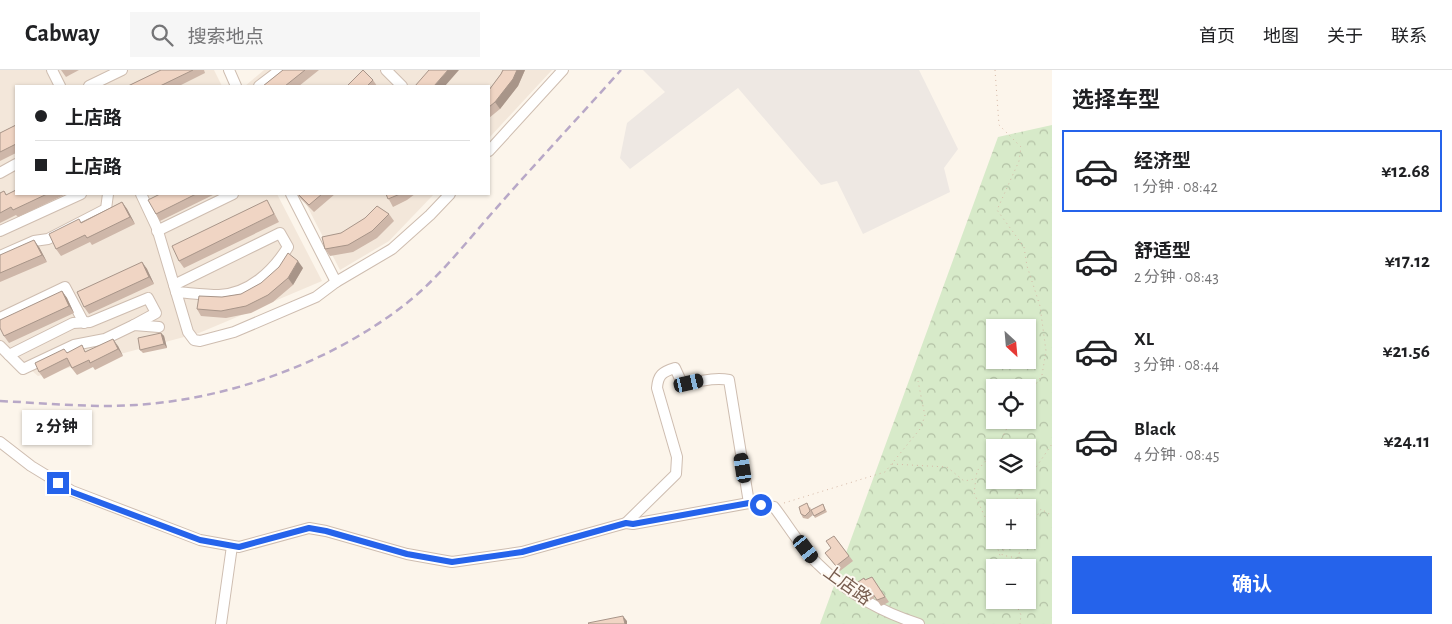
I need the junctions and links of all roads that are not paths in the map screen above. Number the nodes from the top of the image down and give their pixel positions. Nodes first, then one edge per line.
1 (52, 70) edge
2 (122, 70) edge
3 (229, 70) edge
4 (280, 70) edge
5 (386, 70) edge
6 (563, 70) edge
7 (60, 85) edge
8 (91, 85) edge
9 (235, 85) edge
10 (260, 85) edge
11 (401, 85) edge
12 (490, 150) edge
13 (15, 165) edge
14 (0, 173) edge
15 (79, 195) edge
16 (108, 195) edge
17 (141, 195) edge
18 (231, 195) edge
19 (292, 195) edge
20 (449, 195) edge
21 (0, 231) edge
22 (157, 231) junction
23 (0, 256) edge
24 (336, 282) junction
25 (175, 288) junction
26 (0, 318) edge
27 (84, 322) junction
28 (134, 325) junction
29 (159, 327) dead end
30 (0, 346) edge
31 (9, 355) junction
32 (0, 442) edge
33 (749, 503) junction
34 (626, 523) junction
35 (232, 546) junction
36 (221, 624) edge
37 (919, 624) edge

1 - 7 street
2 - 8 street
3 - 9 street
4 - 10 street
5 - 11 street
6 - 12 street
13 - 14 street
15 - 21 street
16 - 23 street
17 - 22 street
18 - 22 street
19 - 24 street
20 - 24 street
22 - 25 street
24 - 25 street
25 - 25 street
26 - 27 street
27 - 28 street
27 - 31 street
28 - 29 street
28 - 31 street
30 - 31 street
32 - 35 street
33 - 34 street
33 - 34 street
33 - 37 street, 上店路
34 - 35 street
35 - 36 street

